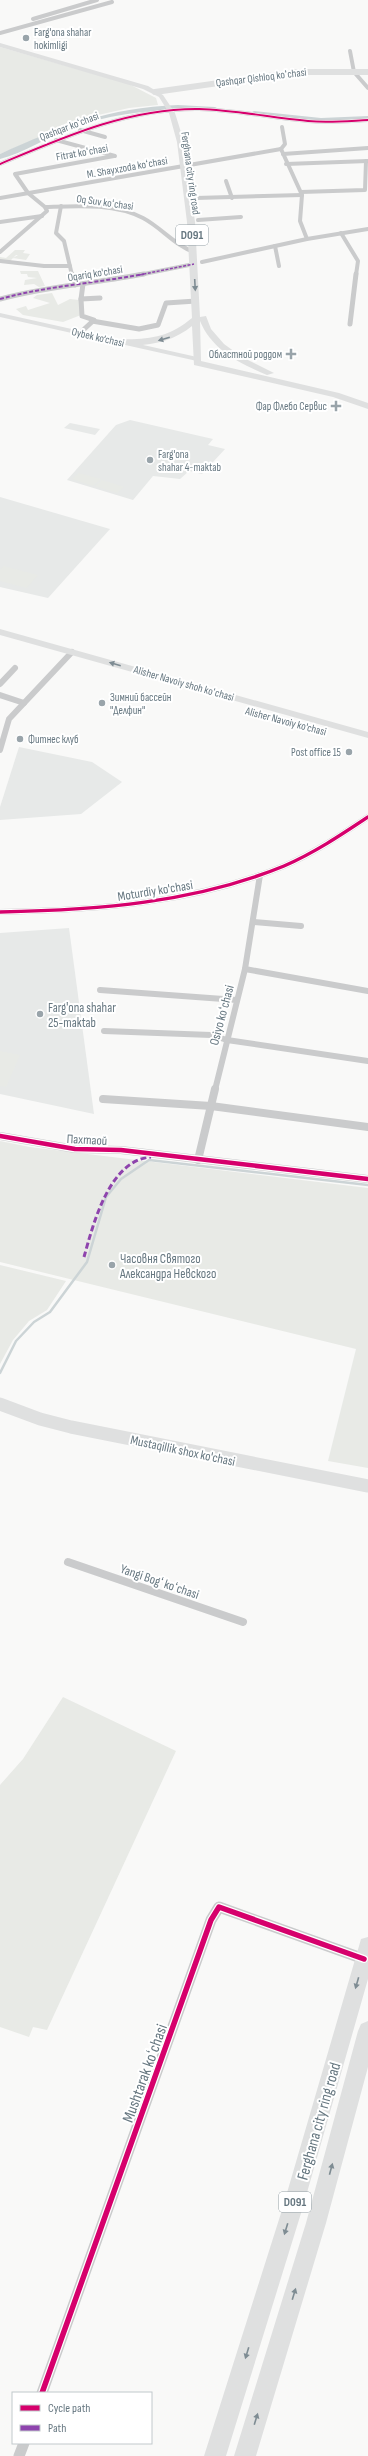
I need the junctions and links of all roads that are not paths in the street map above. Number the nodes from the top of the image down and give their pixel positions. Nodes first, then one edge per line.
1 (97, 0) edge
2 (112, 2) dead end
3 (28, 20) junction
4 (36, 23) junction
5 (0, 28) edge
6 (0, 34) edge
7 (0, 42) edge
8 (0, 45) edge
9 (350, 51) dead end
10 (47, 57) junction
11 (354, 72) junction
12 (368, 72) edge
13 (368, 88) edge
14 (158, 91) junction
15 (173, 107) junction
16 (368, 115) edge
17 (317, 116) dead end
18 (368, 120) edge
19 (282, 127) dead end
20 (80, 130) junction
21 (106, 137) dead end
22 (56, 140) junction
23 (368, 148) edge
24 (282, 152) junction
25 (367, 161) edge
26 (0, 164) edge
27 (286, 164) junction
28 (188, 165) junction
29 (226, 181) dead end
30 (28, 193) junction
31 (302, 194) junction
32 (0, 198) edge
33 (196, 198) junction
34 (232, 198) junction
35 (61, 206) junction
36 (45, 207) junction
37 (42, 215) junction
38 (241, 217) dead end
39 (198, 220) junction
40 (0, 222) edge
41 (368, 229) edge
42 (341, 233) junction
43 (307, 239) junction
44 (10, 243) junction
45 (0, 245) edge
46 (275, 246) junction
47 (0, 252) edge
48 (194, 252) junction
49 (0, 261) edge
50 (202, 262) junction
51 (194, 264) junction
52 (70, 266) junction
53 (280, 266) dead end
54 (83, 284) junction
55 (75, 285) junction
56 (0, 298) edge
57 (100, 298) dead end
58 (81, 300) junction
59 (196, 301) junction
60 (0, 315) edge
61 (200, 318) junction
62 (0, 319) edge
63 (92, 321) junction
64 (350, 324) dead end
65 (80, 333) junction
66 (117, 341) junction
67 (200, 362) junction
68 (283, 379) junction
69 (368, 399) edge
70 (368, 406) edge
71 (0, 632) edge
72 (0, 641) edge
73 (69, 656) junction
74 (15, 668) dead end
75 (0, 684) edge
76 (0, 695) edge
77 (24, 703) junction
78 (1, 718) dead end
79 (9, 719) junction
80 (368, 735) edge
81 (368, 743) edge
82 (0, 750) edge
83 (367, 818) edge
84 (260, 875) junction
85 (0, 912) edge
86 (254, 922) junction
87 (301, 926) dead end
88 (246, 969) junction
89 (100, 990) dead end
90 (368, 991) edge
91 (237, 1000) junction
92 (104, 1031) dead end
93 (227, 1040) junction
94 (368, 1061) edge
95 (104, 1099) dead end
96 (211, 1106) junction
97 (368, 1128) edge
98 (0, 1136) edge
99 (198, 1160) junction
100 (368, 1179) edge
101 (0, 1404) edge
102 (368, 1486) edge
103 (68, 1562) dead end
104 (243, 1622) dead end
105 (366, 1952) edge
106 (368, 2032) edge
107 (42, 2392) edge
108 (24, 2444) edge
109 (19, 2456) edge
110 (215, 2456) edge
111 (245, 2456) edge

1 - 3 street
2 - 4 street
3 - 4 street
3 - 5 street
4 - 6 street
7 - 10 highway, Ferghana city ring road / D091
8 - 10 highway, Ferghana city ring road / D091
9 - 11 street
10 - 14 highway, Ferghana city ring road / D091
11 - 12 main road, Qashqar Qishloq koʻchasi
11 - 13 street
11 - 14 main road, Qashqar Qishloq koʻchasi
14 - 15 highway, Ferghana city ring road / D091
15 - 18 street, Qashqar koʻchasi
15 - 20 street, Qashqar koʻchasi
15 - 28 highway, Ferghana city ring road / D091
16 - 17 street
19 - 24 street
20 - 21 street
20 - 22 street, Qashqar koʻchasi
22 - 26 street, Qashqar koʻchasi
22 - 30 street, Fitrat koʻchasi
23 - 24 street, M. Shayxzoda koʻchasi
24 - 27 street
24 - 28 street, M. Shayxzoda koʻchasi
25 - 27 street
25 - 31 street
27 - 31 street
28 - 30 street, M. Shayxzoda koʻchasi
28 - 33 highway, Ferghana city ring road / D091
28 - 48 highway, Ferghana city ring road / D091
29 - 34 street
30 - 32 street, M. Shayxzoda koʻchasi
30 - 36 street
31 - 34 street
31 - 43 street
33 - 34 street
33 - 39 highway, Ferghana city ring road / D091
35 - 36 street, Oq Suv koʻchasi
35 - 48 street, Oq Suv koʻchasi
35 - 52 street
36 - 37 street
37 - 40 street
37 - 44 street
38 - 39 street
39 - 50 highway, Ferghana city ring road / D091
41 - 42 street
42 - 43 street
42 - 64 street
43 - 46 street
44 - 45 street
44 - 47 street
46 - 50 street
46 - 53 street
48 - 51 highway, Ferghana city ring road / D091
49 - 52 street
50 - 61 highway, Ferghana city ring road / D091
51 - 54 street, Oqariq ko'chasi
51 -> 59 highway, Ferghana city ring road / D091
52 - 55 street
54 - 55 street, Oqariq ko'chasi
54 - 58 street
55 - 56 street, Oqariq ko'chasi
57 - 58 street
58 - 63 street
59 - 61 highway, Ferghana city ring road / D091
59 - 63 street
60 - 65 main road, Oybek ko‘chasi
61 -> 66 highway
61 - 67 highway, Ferghana city ring road
61 - 68 highway, D091
62 - 67 main road, Oybek ko‘chasi
63 - 65 street
65 - 66 main road, Oybek ko‘chasi
66 - 67 main road, Oybek ko‘chasi
67 - 68 highway, D091
67 - 70 highway
68 - 69 highway, D091
71 - 73 main road, Alisher Navoiy shoh koʻchasi
72 - 73 main road, Alisher Navoiy shoh koʻchasi
73 - 77 street
80 -> 73 main road, Alisher Navoiy shoh koʻchasi
73 - 81 main road, Alisher Navoiy ko'chasi
74 - 75 street
76 - 77 street
77 - 79 street
78 - 79 street
79 - 82 street
83 - 84 street, Moturdiy ko'chasi
84 - 85 street, Moturdiy ko'chasi
84 - 86 street, Osiyo koʻchasi
86 - 87 street
86 - 88 street, Osiyo koʻchasi
88 - 90 street
88 - 91 street, Osiyo koʻchasi
89 - 91 street
91 - 93 street, Osiyo koʻchasi
92 - 93 street
93 - 94 street
93 - 96 street, Osiyo koʻchasi
95 - 96 street
96 - 97 street
96 - 99 street, Osiyo koʻchasi
98 - 99 street, Пахтаой
99 - 100 street, Пахтаой
101 - 102 main road, Mustaqillik shox ko'chasi
103 - 104 street, Yangi Bogʻ koʻchasi
105 - 107 street, Mushtarak koʻchasi
105 -> 110 highway, Ferghana city ring road / D091
111 -> 106 highway, Ferghana city ring road / D091
108 - 109 street

